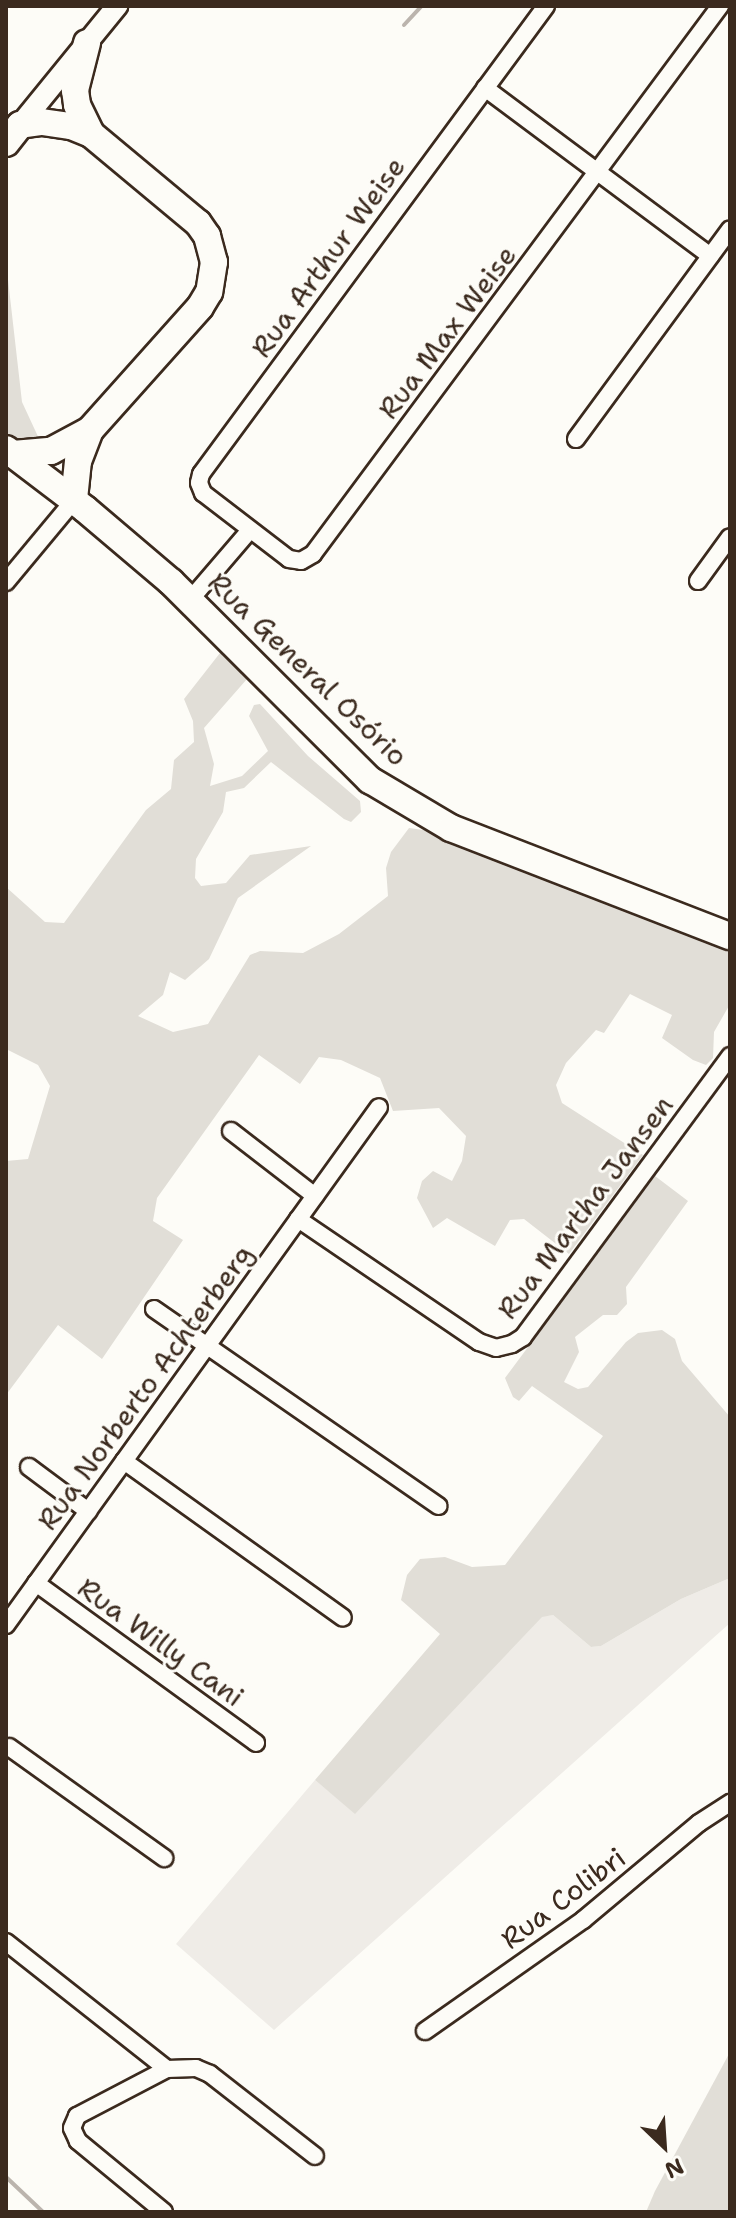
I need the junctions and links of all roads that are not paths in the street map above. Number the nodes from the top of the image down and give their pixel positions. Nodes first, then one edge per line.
1 (117, 6) edge
2 (546, 6) edge
3 (720, 6) edge
4 (87, 43) junction
5 (485, 88) junction
6 (13, 134) edge
7 (91, 134) junction
8 (599, 173) junction
9 (730, 229) edge
10 (710, 256) junction
11 (90, 430) junction
12 (576, 439) dead end
13 (10, 451) edge
14 (74, 500) junction
15 (250, 530) junction
16 (730, 537) edge
17 (698, 581) dead end
18 (6, 582) edge
19 (190, 600) junction
20 (730, 936) edge
21 (730, 1056) edge
22 (379, 1107) dead end
23 (231, 1131) dead end
24 (315, 1196) junction
25 (298, 1219) junction
26 (154, 1309) dead end
27 (207, 1346) junction
28 (124, 1461) junction
29 (29, 1467) dead end
30 (439, 1506) dead end
31 (88, 1511) junction
32 (36, 1583) junction
33 (343, 1618) dead end
34 (6, 1625) edge
35 (256, 1743) dead end
36 (7, 1748) edge
37 (730, 1803) edge
38 (164, 1858) dead end
39 (6, 1942) edge
40 (425, 2031) dead end
41 (167, 2069) junction
42 (315, 2156) dead end
43 (164, 2212) edge

1 - 4 street
2 - 5 street, Rua Arthur Weise
3 - 8 street, Rua Max Weise
4 - 6 street
4 - 7 main road
5 - 8 street
5 - 15 street, Rua Arthur Weise
6 - 7 main road
7 - 11 main road
8 - 10 street
8 - 15 street, Rua Max Weise
9 - 10 street
10 - 12 street
11 - 13 main road
11 - 14 main road
13 - 14 main road, Rua General Osório
14 - 18 street
14 - 19 main road, Rua General Osório
15 - 19 street
16 - 17 street
19 - 20 main road, Rua General Osório
21 - 25 street, Rua Martha Jansen
22 - 24 street
23 - 24 street
24 - 25 street
25 - 27 street, Rua Norberto Achterberg
26 - 27 street
27 - 28 street, Rua Norberto Achterberg
27 - 30 street
28 - 31 street, Rua Norberto Achterberg
28 - 33 street
29 - 31 street
31 - 32 street, Rua Norberto Achterberg
32 - 34 street, Rua Norberto Achterberg
32 - 35 street, Rua Willy Cani
36 - 38 street
37 - 40 street, Rua Colibri
39 - 41 street
41 - 42 street
41 - 43 street

